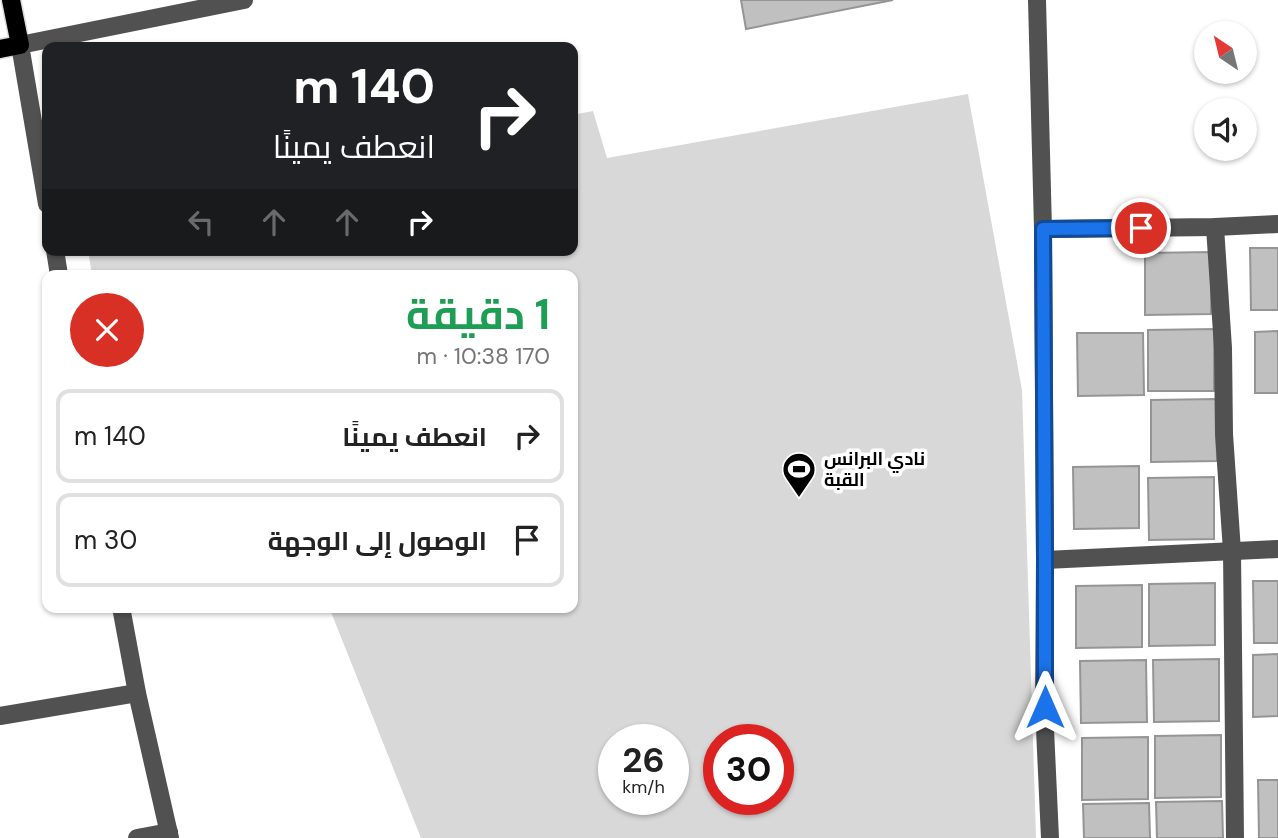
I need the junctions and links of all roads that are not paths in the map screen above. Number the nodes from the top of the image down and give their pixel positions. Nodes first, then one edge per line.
1 (11, 0) edge
2 (242, 0) edge
3 (1037, 0) edge
4 (20, 44) junction
5 (0, 49) edge
6 (42, 174) edge
7 (1278, 224) edge
8 (1215, 227) junction
9 (1043, 229) junction
10 (1278, 549) edge
11 (1232, 551) junction
12 (1045, 560) junction
13 (122, 613) edge
14 (137, 693) junction
15 (0, 716) edge
16 (170, 835) edge
17 (138, 838) edge
18 (1050, 838) edge
19 (1235, 838) edge

1 - 4 main road
2 - 4 street
3 - 9 street
4 - 5 main road
4 - 6 street
7 - 8 street
8 - 9 street
8 - 11 street
9 - 12 street
10 - 11 street
11 - 12 street
11 - 19 street
12 - 18 street
13 - 14 street
14 - 15 street
14 - 16 street
16 - 17 street

